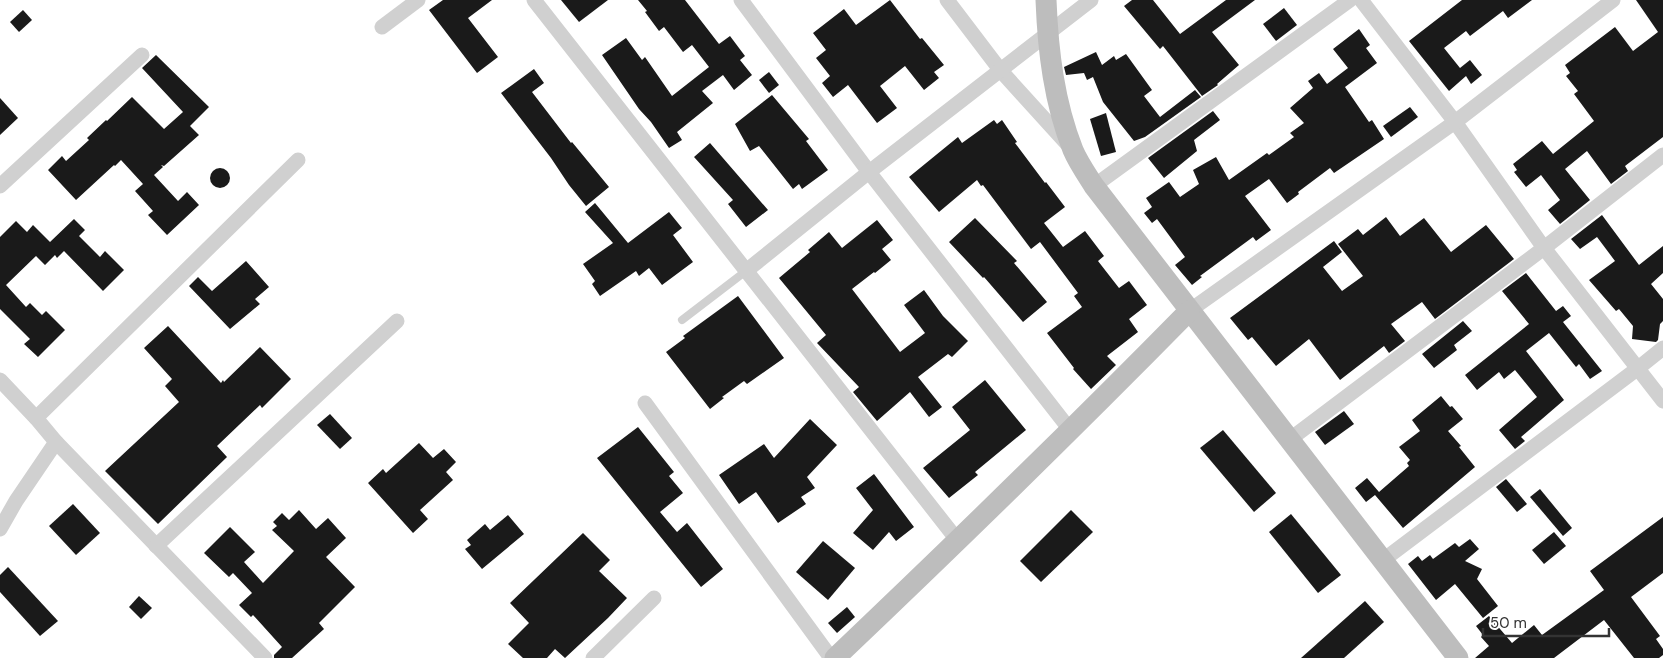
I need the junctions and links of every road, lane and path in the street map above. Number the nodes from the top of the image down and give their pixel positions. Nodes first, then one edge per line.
1 (418, 0) edge
2 (534, 0) edge
3 (741, 0) edge
4 (947, 0) edge
5 (1046, 0) edge
6 (1091, 0) edge
7 (1350, 0) edge
8 (1361, 0) edge
9 (1613, 0) edge
10 (382, 27) dead end
11 (1048, 32) junction
12 (142, 54) dead end
13 (1001, 71) junction
14 (1455, 122) junction
15 (1073, 151) junction
16 (1663, 155) edge
17 (298, 160) dead end
18 (869, 172) junction
19 (0, 186) edge
20 (1094, 186) junction
21 (1544, 248) junction
22 (746, 272) junction
23 (1189, 311) junction
24 (682, 320) dead end
25 (397, 321) dead end
26 (1663, 348) edge
27 (1637, 369) junction
28 (0, 380) edge
29 (1663, 401) edge
30 (645, 403) dead end
31 (36, 418) junction
32 (1071, 431) junction
33 (1289, 440) junction
34 (56, 442) junction
35 (0, 529) edge
36 (958, 541) junction
37 (156, 546) junction
38 (1382, 561) junction
39 (654, 598) dead end
40 (1453, 654) edge
41 (265, 658) edge
42 (593, 658) edge
43 (831, 658) edge
44 (835, 658) edge

1 - 10 street
2 - 22 street
3 - 18 street
4 - 13 street
5 - 11 street
6 - 11 street
7 - 20 street
8 - 14 street
9 - 14 street
11 - 13 street
11 - 15 street
12 - 19 street
13 - 15 street
13 - 18 street
14 - 21 street
14 - 23 street
15 - 20 street
16 - 21 street
17 - 31 street
18 - 22 street
18 - 32 street
20 - 23 street
21 - 27 street
21 - 33 street
22 - 24 lane
22 - 36 street
23 - 32 street
23 - 33 street
25 - 37 street
26 - 27 street
27 - 29 street
27 - 38 street
28 - 31 street
30 - 43 street
31 - 34 street
32 - 36 street
33 - 38 street
34 - 35 street
34 - 37 street
36 - 44 street
37 - 41 street
38 - 40 street
39 - 42 street

